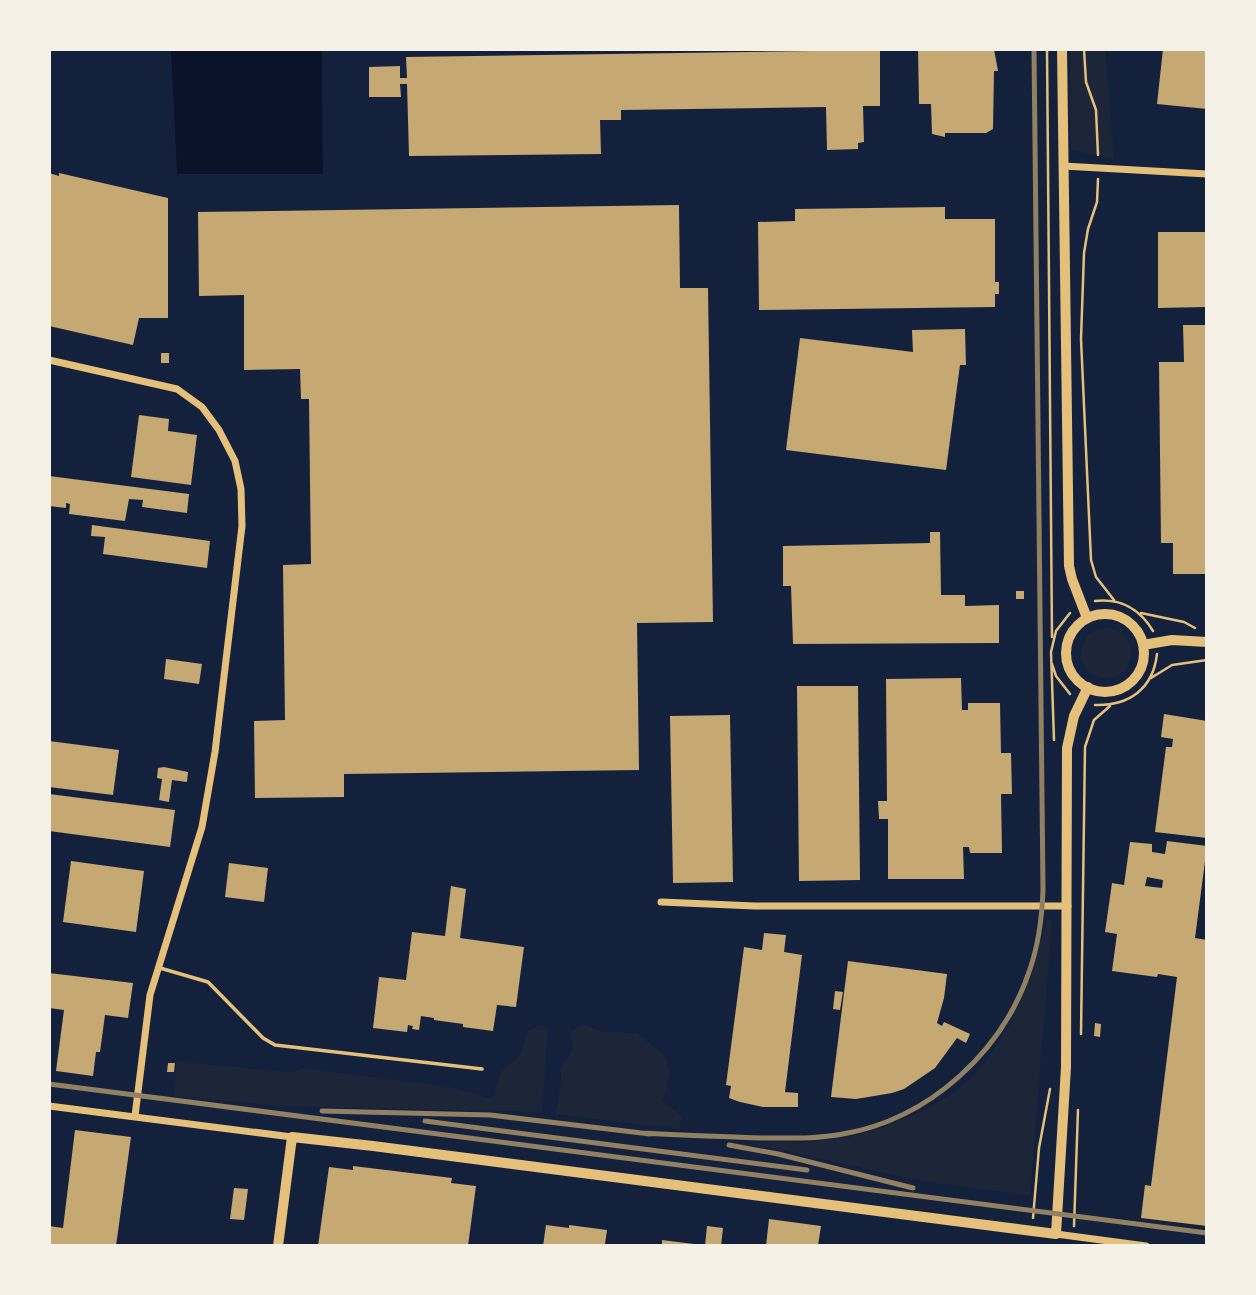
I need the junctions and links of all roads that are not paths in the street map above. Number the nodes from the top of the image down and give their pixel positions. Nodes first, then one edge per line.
1 (1062, 49) edge
2 (1063, 166) junction
3 (1207, 174) edge
4 (49, 360) edge
5 (1087, 618) junction
6 (1204, 638) edge
7 (1143, 645) junction
8 (1088, 687) junction
9 (661, 902) dead end
10 (1068, 906) junction
11 (158, 968) junction
12 (482, 1069) dead end
13 (49, 1106) edge
14 (135, 1116) junction
15 (292, 1137) junction
16 (1056, 1234) junction
17 (278, 1246) edge
18 (1146, 1246) edge

1 - 2 street
2 - 3 street
2 - 5 street
4 - 11 street
5 - 7 street
5 - 8 street
6 - 7 street
7 - 8 street
8 - 10 street
9 - 10 street
10 - 16 street
11 - 12 lane
11 - 14 street
13 - 14 street
14 - 15 street
15 - 16 street
15 - 17 street
16 - 18 street

